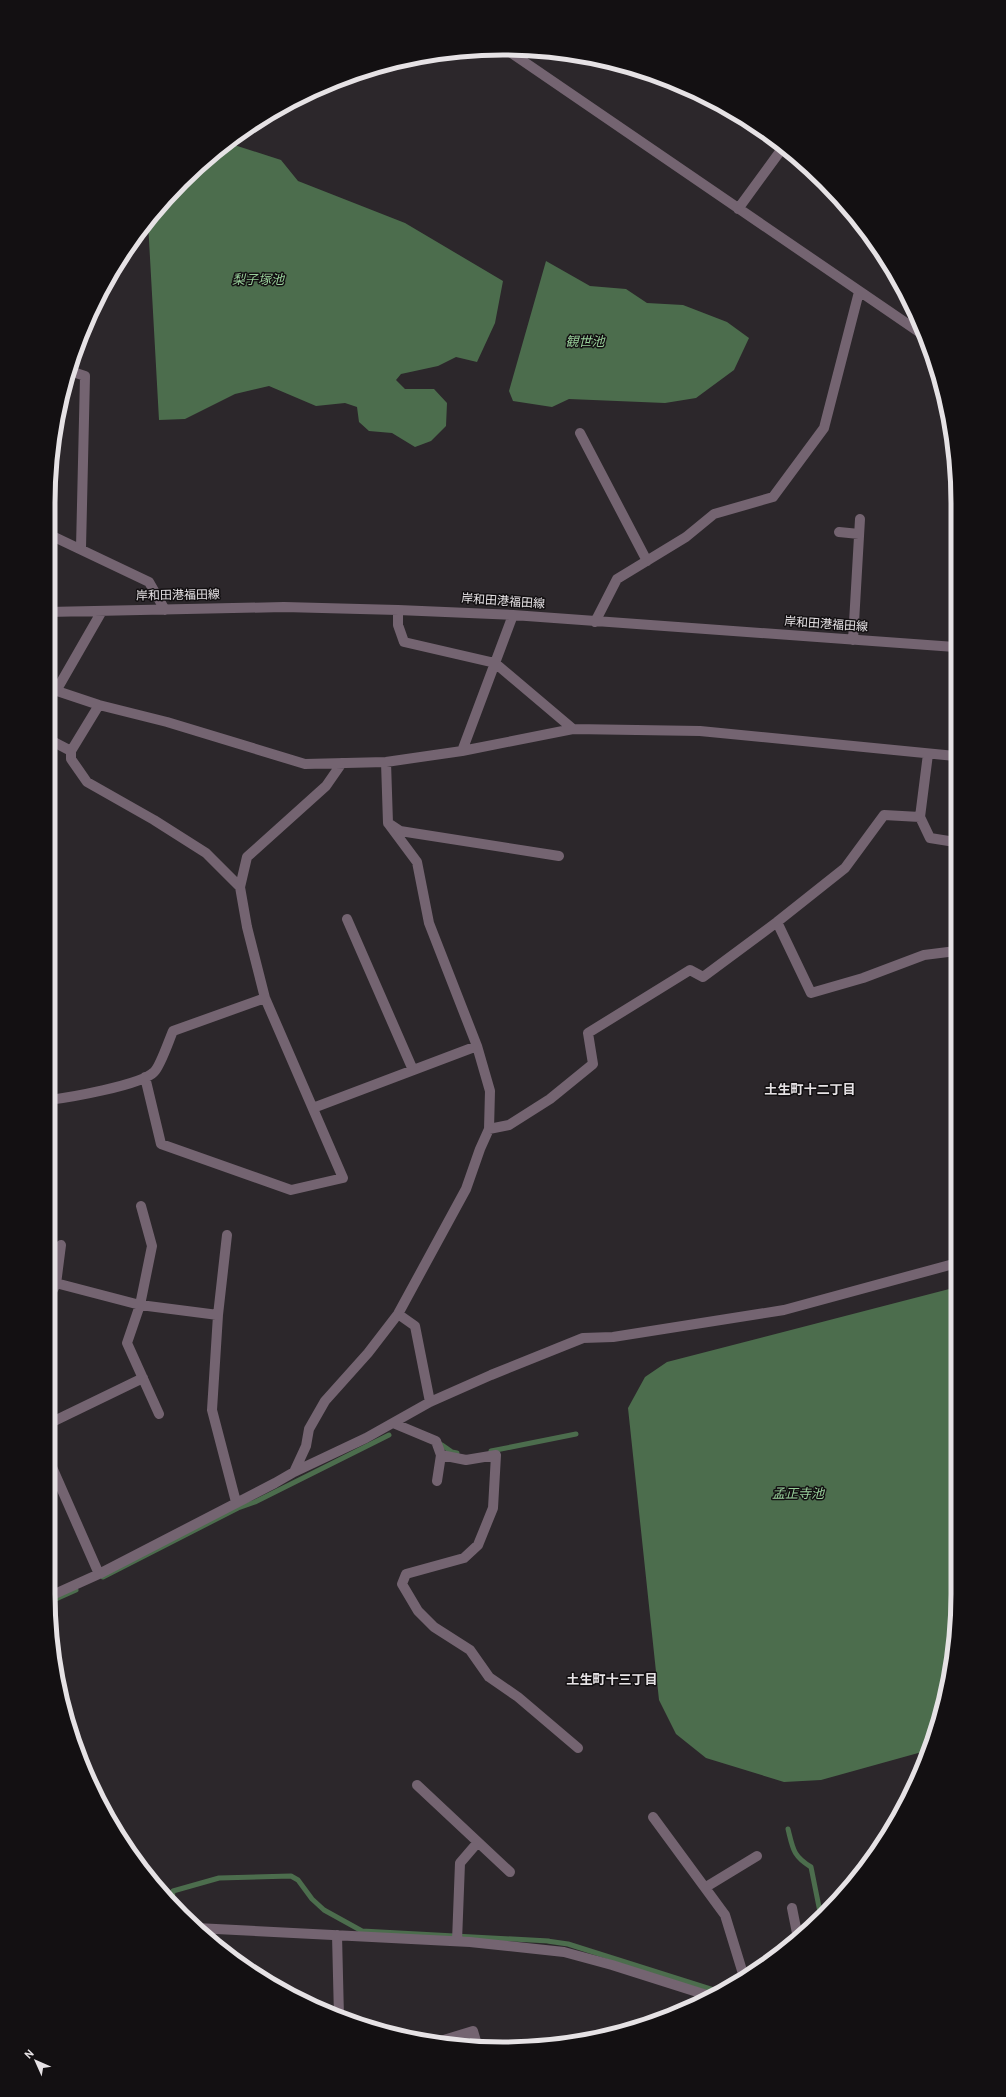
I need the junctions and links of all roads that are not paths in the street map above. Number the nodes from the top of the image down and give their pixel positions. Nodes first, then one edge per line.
1 (515, 55) edge
2 (780, 151) edge
3 (738, 209) junction
4 (859, 292) junction
5 (916, 330) edge
6 (75, 373) edge
7 (580, 433) dead end
8 (860, 519) dead end
9 (839, 532) dead end
10 (859, 534) junction
11 (55, 537) edge
12 (81, 548) junction
13 (647, 560) junction
14 (165, 610) junction
15 (398, 610) junction
16 (102, 611) junction
17 (55, 612) edge
18 (513, 615) junction
19 (595, 622) junction
20 (852, 640) junction
21 (951, 648) edge
22 (495, 663) junction
23 (55, 684) edge
24 (55, 690) edge
25 (99, 705) junction
26 (573, 729) junction
27 (55, 743) edge
28 (71, 751) junction
29 (462, 751) junction
30 (928, 754) junction
31 (951, 756) edge
32 (386, 762) junction
33 (342, 763) junction
34 (920, 817) junction
35 (388, 823) junction
36 (951, 841) edge
37 (559, 856) dead end
38 (240, 887) junction
39 (347, 919) dead end
40 (777, 922) junction
41 (951, 952) edge
42 (265, 998) junction
43 (477, 1046) junction
44 (413, 1070) junction
45 (145, 1077) junction
46 (55, 1099) edge
47 (313, 1108) junction
48 (489, 1129) junction
49 (141, 1206) dead end
50 (227, 1236) dead end
51 (61, 1245) dead end
52 (951, 1265) edge
53 (55, 1270) edge
54 (55, 1284) edge
55 (140, 1305) junction
56 (398, 1314) junction
57 (218, 1315) junction
58 (143, 1378) junction
59 (430, 1402) junction
60 (159, 1414) dead end
61 (55, 1421) edge
62 (393, 1423) junction
63 (441, 1455) junction
64 (294, 1472) junction
65 (55, 1474) edge
66 (437, 1481) dead end
67 (236, 1502) junction
68 (99, 1574) junction
69 (55, 1594) edge
70 (578, 1748) dead end
71 (417, 1785) dead end
72 (653, 1817) dead end
73 (478, 1842) junction
74 (757, 1856) dead end
75 (510, 1872) dead end
76 (706, 1888) junction
77 (792, 1908) dead end
78 (205, 1928) edge
79 (797, 1932) edge
80 (337, 1934) junction
81 (457, 1941) junction
82 (742, 1972) edge
83 (704, 1994) edge
84 (339, 2011) edge
85 (448, 2038) edge
86 (476, 2041) edge

1 - 3 street
2 - 3 street
3 - 4 street
4 - 5 street
4 - 13 street
6 - 12 street
7 - 13 street
8 - 10 street
9 - 10 street
10 - 20 street
11 - 12 street
12 - 14 street
13 - 19 street
14 - 15 street, 岸和田港福田線
14 - 16 street, 岸和田港福田線
15 - 18 street, 岸和田港福田線
15 - 22 street
16 - 17 street, 岸和田港福田線
16 - 23 street
18 - 19 street, 岸和田港福田線
18 - 22 street
19 - 20 street, 岸和田港福田線
20 - 21 street, 岸和田港福田線
22 - 26 street
22 - 29 street
24 - 25 street
25 - 28 street
25 - 33 street
26 - 29 street
26 - 30 street
27 - 28 street
28 - 38 street
29 - 32 street
30 - 31 street
30 - 34 street
32 - 33 street
32 - 35 street
33 - 38 street
34 - 36 street
34 - 40 street
35 - 37 street
35 - 43 street
38 - 42 street
39 - 44 street
40 - 41 street
40 - 48 street
42 - 45 street
42 - 47 street
43 - 44 street
43 - 48 street
44 - 47 street
45 - 46 street
45 - 47 street
48 - 56 street
49 - 55 street
50 - 57 street
51 - 53 street
52 - 59 street
54 - 55 street
55 - 57 street
55 - 58 street
56 - 59 street
56 - 64 street
57 - 67 street
58 - 60 street
58 - 61 street
59 - 62 street
62 - 63 street
62 - 64 street
63 - 66 street
63 - 70 street
64 - 67 street
65 - 68 street
67 - 68 street
68 - 69 street
71 - 73 street
72 - 76 street
73 - 75 street
73 - 81 street
74 - 76 street
76 - 82 street
77 - 79 street
78 - 80 street
80 - 81 street
80 - 84 street
81 - 83 street
85 - 86 street

